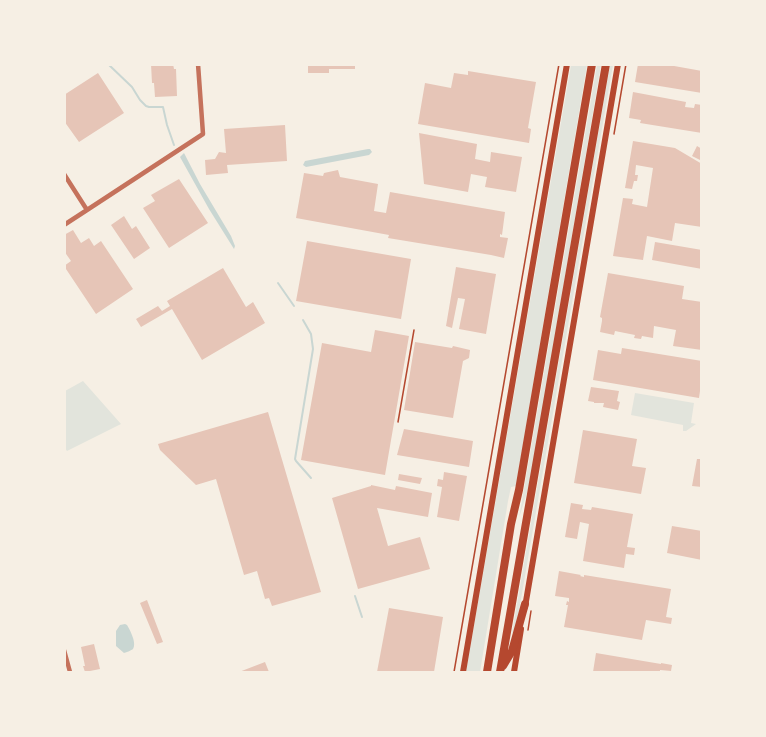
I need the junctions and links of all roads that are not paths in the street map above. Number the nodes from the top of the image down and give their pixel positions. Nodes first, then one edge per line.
1 (198, 64) edge
2 (567, 64) edge
3 (592, 64) edge
4 (606, 64) edge
5 (618, 64) edge
6 (64, 174) edge
7 (87, 210) junction
8 (64, 225) edge
9 (525, 604) junction
10 (64, 650) edge
11 (501, 671) edge
12 (70, 672) edge
13 (463, 672) edge
14 (487, 672) edge
15 (514, 672) edge

1 - 7 street
2 - 13 main road
3 - 14 highway
4 - 11 highway
5 - 9 main road
6 - 7 street
7 - 8 street
9 - 11 highway
9 - 15 main road
10 - 12 street

